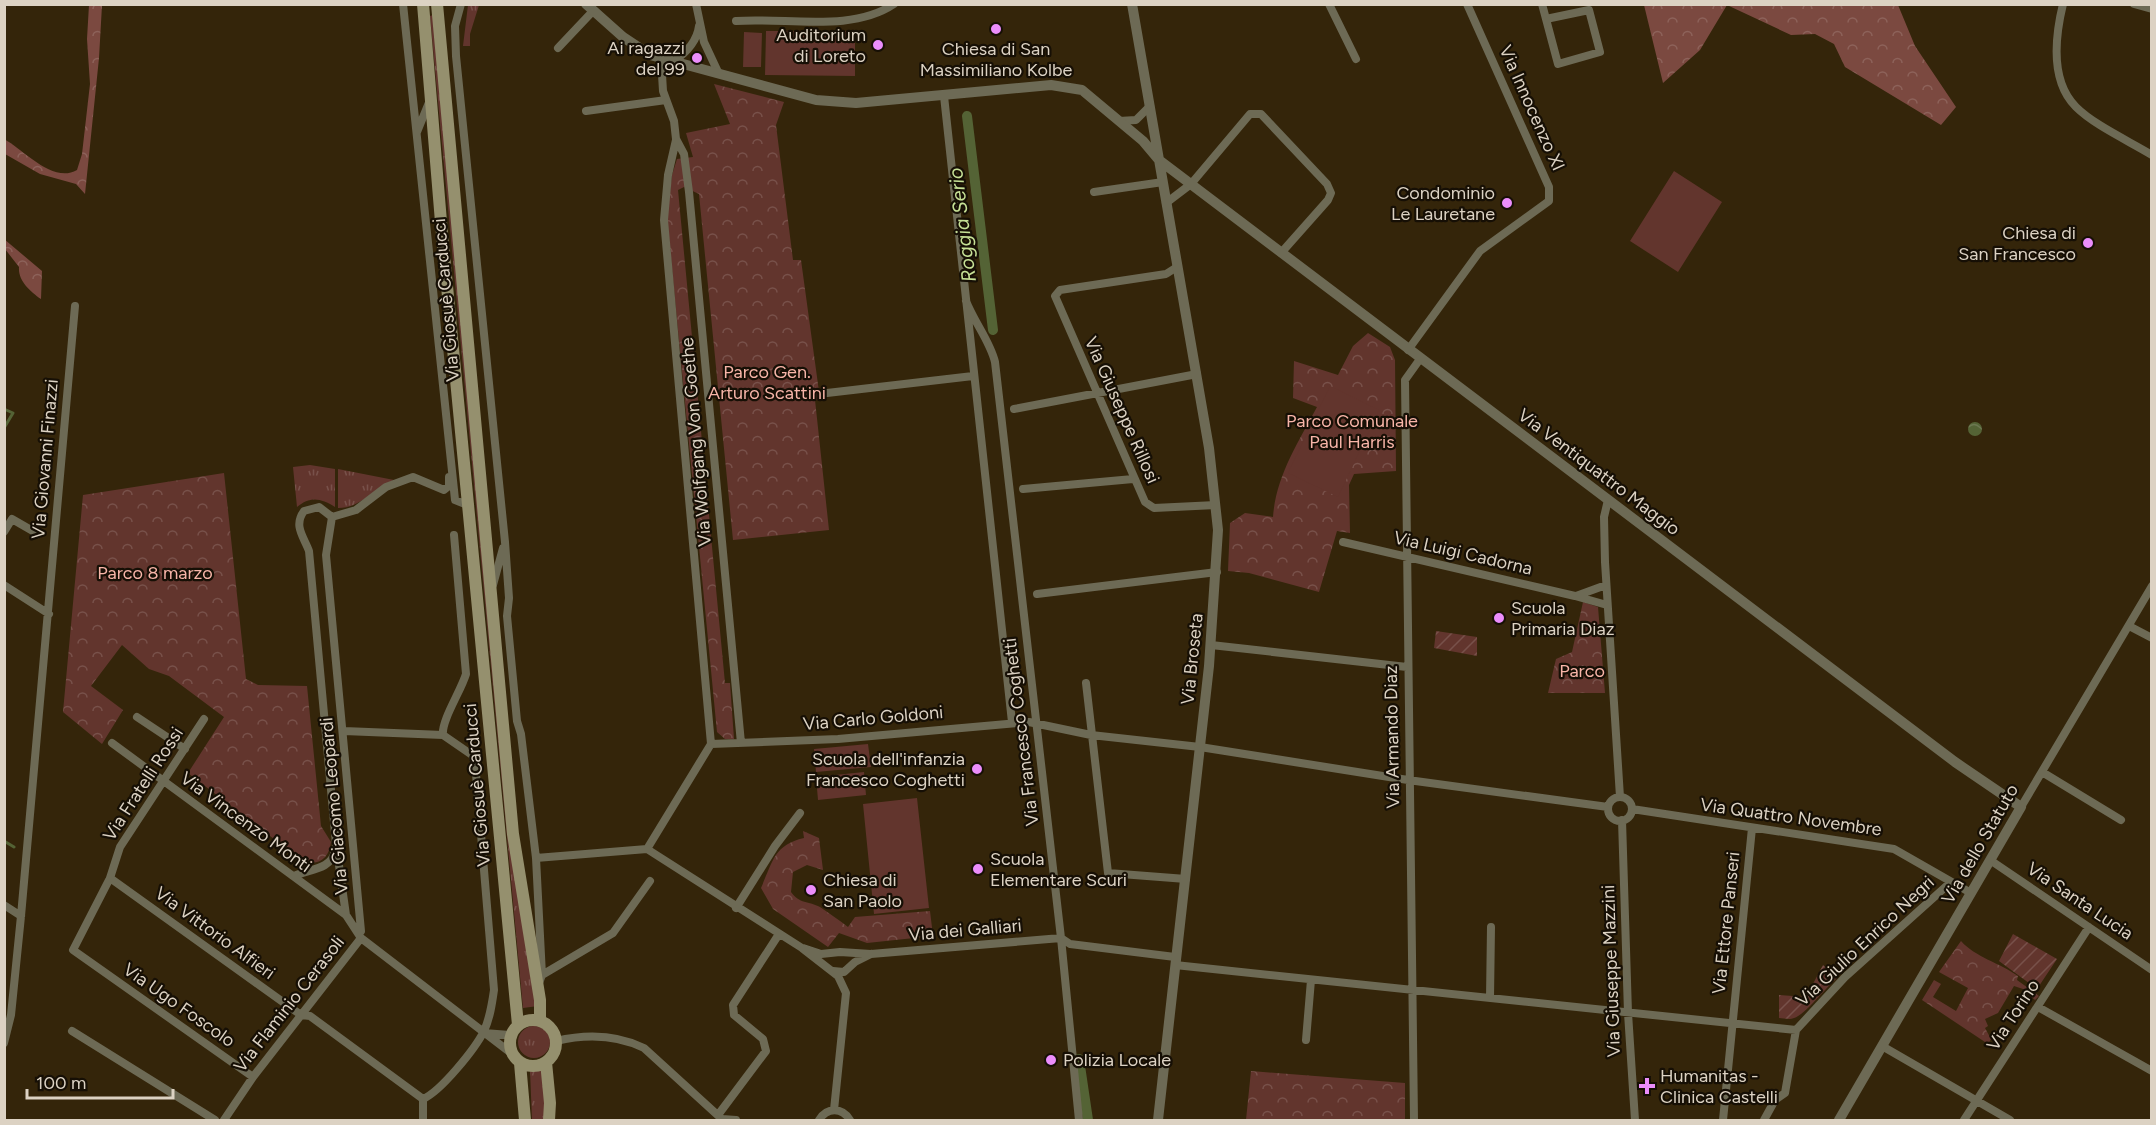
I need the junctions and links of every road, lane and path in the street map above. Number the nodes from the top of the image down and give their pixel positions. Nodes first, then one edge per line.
1 (403, 4) edge
2 (423, 4) edge
3 (437, 4) edge
4 (461, 4) edge
5 (696, 4) edge
6 (894, 4) edge
7 (1132, 4) edge
8 (1329, 4) edge
9 (1467, 4) edge
10 (1542, 4) edge
11 (2063, 4) edge
12 (2134, 4) edge
13 (587, 7) edge
14 (2151, 9) edge
15 (1546, 19) junction
16 (736, 21) dead end
17 (699, 22) junction
18 (558, 48) dead end
19 (661, 58) junction
20 (1356, 59) dead end
21 (673, 62) junction
22 (718, 72) junction
23 (431, 96) junction
24 (944, 96) junction
25 (666, 100) junction
26 (1150, 106) junction
27 (586, 111) dead end
28 (1119, 121) junction
29 (417, 134) junction
30 (676, 139) junction
31 (2151, 155) edge
32 (1159, 160) junction
33 (1163, 182) junction
34 (1191, 184) junction
35 (1094, 192) dead end
36 (1166, 203) junction
37 (1281, 253) junction
38 (1177, 267) junction
39 (966, 301) junction
40 (75, 306) dead end
41 (986, 342) junction
42 (972, 348) junction
43 (1408, 350) junction
44 (1420, 359) junction
45 (1197, 374) junction
46 (973, 376) junction
47 (1096, 391) junction
48 (827, 393) dead end
49 (1014, 409) dead end
50 (448, 444) junction
51 (408, 478) junction
52 (1133, 479) junction
53 (1023, 489) dead end
54 (455, 500) junction
55 (1608, 500) junction
56 (1216, 505) junction
57 (470, 506) junction
58 (332, 517) junction
59 (4, 531) edge
60 (38, 534) dead end
61 (453, 535) dead end
62 (505, 542) junction
63 (1343, 542) dead end
64 (1406, 558) junction
65 (1217, 572) junction
66 (4, 585) edge
67 (1606, 585) junction
68 (2151, 586) edge
69 (490, 592) junction
70 (1037, 594) dead end
71 (1575, 596) junction
72 (1607, 605) junction
73 (49, 614) junction
74 (2129, 626) junction
75 (2151, 638) edge
76 (1210, 645) junction
77 (1407, 667) junction
78 (1086, 683) dead end
79 (137, 717) dead end
80 (204, 719) dead end
81 (1012, 722) junction
82 (1036, 724) junction
83 (344, 731) junction
84 (442, 735) junction
85 (1091, 735) junction
86 (112, 743) dead end
87 (741, 743) junction
88 (711, 744) junction
89 (1200, 747) junction
90 (185, 749) junction
91 (2042, 772) junction
92 (1408, 780) junction
93 (162, 782) junction
94 (1620, 797) junction
95 (1608, 807) junction
96 (2021, 807) junction
97 (1632, 809) junction
98 (800, 813) dead end
99 (1622, 820) junction
100 (2121, 820) dead end
101 (1752, 828) junction
102 (336, 844) junction
103 (647, 849) junction
104 (536, 858) junction
105 (1990, 860) junction
106 (294, 876) junction
107 (110, 878) junction
108 (1186, 879) junction
109 (650, 881) dead end
110 (1951, 882) junction
111 (1971, 893) junction
112 (4, 905) edge
113 (736, 909) junction
114 (346, 915) junction
115 (21, 916) junction
116 (1491, 927) dead end
117 (2089, 927) junction
118 (779, 934) junction
119 (361, 938) junction
120 (1061, 938) junction
121 (802, 948) junction
122 (835, 953) junction
123 (845, 954) junction
124 (871, 954) junction
125 (86, 960) joint
126 (1175, 961) junction
127 (849, 967) junction
128 (2151, 970) edge
129 (832, 971) junction
130 (1311, 980) junction
131 (540, 981) junction
132 (1413, 991) junction
133 (1490, 998) junction
134 (2038, 1007) junction
135 (1628, 1012) junction
136 (301, 1015) junction
137 (540, 1020) junction
138 (1733, 1022) junction
139 (514, 1030) junction
140 (1796, 1030) junction
141 (72, 1031) dead end
142 (483, 1033) junction
143 (1306, 1040) dead end
144 (556, 1041) junction
145 (4, 1043) edge
146 (1882, 1046) junction
147 (511, 1053) junction
148 (546, 1062) junction
149 (520, 1063) junction
150 (2151, 1071) edge
151 (253, 1077) junction
152 (423, 1099) junction
153 (1976, 1101) junction
154 (834, 1110) junction
155 (721, 1118) edge
156 (214, 1120) edge
157 (224, 1120) edge
158 (423, 1120) edge
159 (525, 1120) edge
160 (549, 1120) edge
161 (736, 1120) edge
162 (819, 1120) edge
163 (850, 1120) edge
164 (1079, 1120) edge
165 (1158, 1120) edge
166 (1414, 1120) edge
167 (1635, 1120) edge
168 (1723, 1120) edge
169 (1764, 1120) edge
170 (1839, 1120) edge
171 (1964, 1120) edge
172 (2010, 1120) edge

1 - 29 street, Via Giosuè Carducci
2 - 23 main road, Via Giosuè Carducci
3 - 69 main road, Via Giosuè Carducci
4 - 62 street, Via Giosuè Carducci
5 - 17 street
6 - 16 street
7 - 26 street, Via Broseta
8 - 20 street
9 - 43 street, Via Innocenzo XI
10 - 15 street
11 - 31 street
12 - 14 street
13 - 18 street
13 - 19 street, Via Ventiquattro Maggio
15 - 15 street
17 - 21 street
17 - 22 street
19 - 21 street, Via Ventiquattro Maggio
19 - 25 street, Via Wolfgang Von Goethe
21 - 22 street, Via Ventiquattro Maggio
22 - 24 street, Via Ventiquattro Maggio
23 - 29 street, Via Giosuè Carducci
23 - 57 main road, Via Giosuè Carducci
24 - 28 street, Via Ventiquattro Maggio
24 - 39 street, Via Francesco Coghetti
25 - 27 street
25 - 30 street, Via Wolfgang Von Goethe
26 - 28 street
26 - 32 street, Via Broseta
28 - 32 street, Via Ventiquattro Maggio
29 - 50 street, Via Giosuè Carducci
30 - 87 street, Via Wolfgang Von Goethe
30 - 88 street, Via Wolfgang Von Goethe
32 - 33 street, Via Broseta
32 - 34 street, Via Ventiquattro Maggio
33 - 35 street
33 - 36 street, Via Broseta
34 - 36 street
34 - 37 street, Via Ventiquattro Maggio
34 - 37 street
36 - 38 street, Via Broseta
37 - 43 street, Via Ventiquattro Maggio
38 - 45 street, Via Broseta
38 - 47 street, Via Giuseppe Rillosi
39 - 41 street, Via Francesco Coghetti
39 - 42 street, Via Francesco Coghetti
40 - 73 street, Via Giovanni Finazzi
41 - 42 street
41 - 82 street, Via Francesco Coghetti
42 - 46 street, Via Francesco Coghetti
43 - 44 street, Via Ventiquattro Maggio
44 - 55 street, Via Ventiquattro Maggio
44 - 64 street, Via Armando Diaz
45 - 47 street
45 - 56 street, Via Broseta
46 - 48 street
46 - 81 street, Via Francesco Coghetti
47 - 49 street
47 - 52 street, Via Giuseppe Rillosi
50 - 51 street
50 - 54 street, Via Giosuè Carducci
51 - 54 street
51 - 58 street
52 - 53 street
52 - 56 street, Via Giuseppe Rillosi
54 - 57 street
55 - 67 street
55 - 96 street, Via Ventiquattro Maggio
56 - 65 street, Via Broseta
57 - 139 main road, Via Giosuè Carducci
58 - 83 street, Via Giacomo Leopardi
58 - 102 street, Via Giacomo Leopardi
59 - 60 street, Via Giovanni Finazzi
61 - 84 street
62 - 69 street, Via Giosuè Carducci
62 - 104 street, Via Giosuè Carducci
63 - 64 street, Via Luigi Cadorna
64 - 71 street, Via Luigi Cadorna
64 - 77 street, Via Armando Diaz
65 - 70 street
65 - 76 street, Via Broseta
66 - 73 street
67 - 71 street
67 - 72 street
68 - 74 street, Via dello Statuto
69 - 131 main road, Via Giosuè Carducci
71 - 72 street, Via Luigi Cadorna
72 - 94 street
73 - 115 street, Via Giovanni Finazzi
74 - 75 street
74 - 91 street, Via dello Statuto
76 - 77 street
76 - 89 street, Via Broseta
77 - 92 street, Via Armando Diaz
78 - 85 street
79 - 90 street
80 - 90 street, Via Fratelli Rossi
81 - 82 street, Via Carlo Goldoni
81 - 87 street, Via Carlo Goldoni
82 - 85 street, Via Carlo Goldoni
82 - 120 street, Via Francesco Coghetti
83 - 84 street
83 - 119 street, Via Giacomo Leopardi
84 - 142 street
85 - 89 street, Via Carlo Goldoni
85 - 108 street
86 - 93 street, Via Vincenzo Monti
87 - 88 street, Via Carlo Goldoni
88 - 103 street
89 - 92 street
89 - 108 street, Via Broseta
90 - 93 street, Via Fratelli Rossi
91 - 96 street, Via dello Statuto
91 - 100 street
92 - 95 street
92 - 132 street, Via Armando Diaz
93 - 106 street, Via Vincenzo Monti
93 - 107 street, Via Fratelli Rossi
94 - 95 street
94 - 97 street
95 - 99 street
96 - 105 street, Via dello Statuto
97 - 99 street
97 - 101 street, Via Quattro Novembre
98 - 113 street
99 - 135 street, Via Giuseppe Mazzini
101 - 110 street, Via Quattro Novembre
101 - 138 street, Via Ettore Panseri
102 - 106 street, Via Giacomo Leopardi
102 - 114 street, Via Giacomo Leopardi
103 - 104 street
103 - 113 street
104 - 131 street, Via Giosuè Carducci
105 - 111 street, Via dello Statuto
105 - 117 street, Via Santa Lucia
106 - 114 street, Via Vincenzo Monti
107 - 125 street, Via Fratelli Rossi
107 - 136 street, Via Vittorio Alfieri
108 - 126 street, Via Broseta
109 - 131 street
110 - 111 street, Via Quattro Novembre
110 - 140 street, Via Giulio Enrico Negri
111 - 146 street, Via dello Statuto
112 - 115 street
113 - 118 street
114 - 119 street, Via Vincenzo Monti
115 - 145 street, Via Giovanni Finazzi
116 - 133 street
117 - 128 street, Via Santa Lucia
117 - 134 street, Via Torino
118 - 121 street
118 - 155 street
119 - 136 street, Via Flaminio Cerasoli
119 - 142 street
120 - 124 street, Via dei Galliari
120 - 126 street
120 - 164 street, Via Francesco Coghetti
121 - 122 street
121 - 129 street
122 - 123 street
122 - 129 street
123 - 124 street, Via dei Galliari
123 - 127 street
124 - 127 street, Via dei Galliari
125 - 151 street, Via Ugo Foscolo
126 - 130 street
126 - 165 street, Via Broseta
127 - 129 street
129 - 154 street
130 - 132 street
130 - 143 street
131 - 137 main road, Via Giosuè Carducci
132 - 133 street
132 - 166 street, Via Armando Diaz
133 - 135 street
134 - 150 street
134 - 153 street, Via Torino
135 - 138 street
135 - 167 street, Via Giuseppe Mazzini
136 - 151 street, Via Flaminio Cerasoli
136 - 152 street, Via Vittorio Alfieri
137 - 139 main road
137 - 144 main road
138 - 140 street
138 - 168 street, Via Ettore Panseri
139 - 142 street
139 - 147 main road, Via Giosuè Carducci
140 - 169 street, Via Giulio Enrico Negri
141 - 156 street
142 - 147 street
142 - 152 street
144 - 148 main road
144 - 155 street
146 - 153 street
146 - 170 street, Via dello Statuto
147 - 149 main road
148 - 149 main road
148 - 160 main road
149 - 159 main road
151 - 157 street, Via Flaminio Cerasoli
152 - 158 street
153 - 171 street, Via Torino
153 - 172 street
154 - 162 street
154 - 163 street
155 - 161 street

